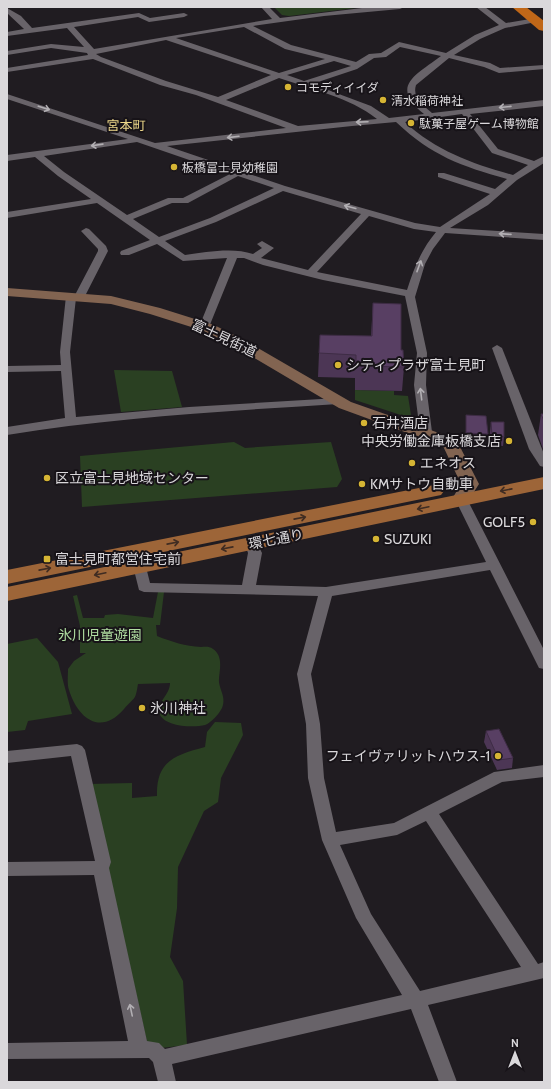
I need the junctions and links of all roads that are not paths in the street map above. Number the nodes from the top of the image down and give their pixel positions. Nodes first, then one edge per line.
1 (265, 7) edge
2 (395, 7) edge
3 (400, 7) edge
4 (480, 7) edge
5 (520, 7) edge
6 (7, 10) edge
7 (187, 21) edge
8 (279, 21) junction
9 (69, 25) junction
10 (504, 25) junction
11 (542, 25) edge
12 (248, 26) junction
13 (30, 31) junction
14 (7, 34) edge
15 (167, 38) junction
16 (93, 52) junction
17 (7, 53) edge
18 (449, 55) junction
19 (332, 59) junction
20 (358, 65) junction
21 (544, 66) edge
22 (7, 70) edge
23 (277, 76) junction
24 (302, 84) junction
25 (7, 96) edge
26 (218, 100) junction
27 (24, 102) junction
28 (544, 103) edge
29 (7, 107) edge
30 (464, 112) junction
31 (430, 115) junction
32 (394, 121) junction
33 (297, 129) junction
34 (136, 141) junction
35 (153, 145) junction
36 (37, 154) junction
37 (7, 158) edge
38 (544, 159) edge
39 (536, 165) junction
40 (236, 174) junction
41 (441, 174) dead end
42 (514, 178) junction
43 (282, 188) junction
44 (496, 193) junction
45 (99, 200) junction
46 (368, 212) junction
47 (7, 215) edge
48 (126, 219) junction
49 (441, 230) junction
50 (86, 231) dead end
51 (544, 237) edge
52 (156, 241) junction
53 (262, 244) dead end
54 (125, 253) dead end
55 (233, 255) junction
56 (254, 258) junction
57 (310, 274) junction
58 (7, 292) edge
59 (411, 294) junction
60 (76, 296) junction
61 (204, 326) junction
62 (497, 348) dead end
63 (67, 368) junction
64 (7, 369) edge
65 (338, 401) junction
66 (71, 422) junction
67 (7, 431) edge
68 (426, 432) junction
69 (544, 463) edge
70 (544, 469) edge
71 (544, 483) edge
72 (466, 492) junction
73 (251, 544) junction
74 (493, 565) junction
75 (140, 566) junction
76 (7, 577) edge
77 (248, 590) junction
78 (326, 592) junction
79 (7, 594) edge
80 (544, 664) edge
81 (7, 757) edge
82 (544, 771) edge
83 (429, 812) junction
84 (330, 840) junction
85 (101, 868) junction
86 (7, 869) edge
87 (539, 971) edge
88 (415, 999) junction
89 (139, 1048) junction
90 (7, 1051) edge
91 (161, 1058) junction
92 (167, 1082) edge
93 (448, 1082) edge

1 - 8 street
2 - 3 street
2 - 8 street
4 - 10 street
5 - 11 highway
6 - 13 street
7 - 9 street
7 - 12 street
7 - 15 street
8 - 12 street
9 - 13 street
9 - 16 street
10 - 11 street
10 - 18 street
12 - 19 street
13 - 14 street
15 - 16 street
15 - 23 street
16 - 17 street
16 - 22 street
16 - 26 street
18 - 20 street
18 - 21 street
18 - 31 street
19 - 20 street
19 - 23 street
20 - 24 street
23 - 24 street
23 - 26 street
24 - 32 street
25 - 27 street
26 - 33 street
27 - 29 street
27 -> 34 street
28 -> 30 street
30 - 31 street
30 - 39 street
31 - 32 street
32 -> 33 street
32 - 42 street
33 -> 35 street
34 - 35 street
34 -> 36 street
35 - 40 street
36 - 37 street
36 - 45 street
38 - 39 street
39 - 42 street
40 - 43 street
40 - 48 street
41 - 44 street
42 - 44 street
46 -> 43 street
43 - 52 street
44 - 49 street
45 - 47 street
45 - 48 street
46 - 49 street
46 - 57 street
48 - 52 street
51 -> 49 street
59 -> 49 street
50 - 60 street
52 - 54 street
52 - 55 street
53 - 56 street
55 - 56 street
55 - 61 street
56 - 57 street
57 - 59 street
58 - 60 street, 富士見街道
68 -> 59 street
60 - 61 street, 富士見街道
60 - 63 street
61 - 65 street, 富士見街道
62 - 69 street
63 - 64 street
63 - 66 street
65 - 66 street
65 - 68 street, 富士見街道
66 - 67 street
68 - 72 street, 富士見街道
70 - 72 main road, 環七通り
71 -> 72 main road, 環七通り
72 -> 73 main road, 環七通り
72 - 74 street
76 -> 72 main road, 環七通り
73 -> 75 main road, 環七通り
73 - 77 street
74 - 78 street
74 - 80 street
75 - 77 street
75 -> 79 main road, 環七通り
77 - 78 street
78 - 84 street
81 - 85 street
82 - 83 street
83 - 84 street
83 - 87 street
84 - 88 street
85 - 86 street
89 -> 85 street
87 - 88 street
88 - 91 street
88 - 93 street
89 - 90 street
89 - 91 street
91 - 92 street

